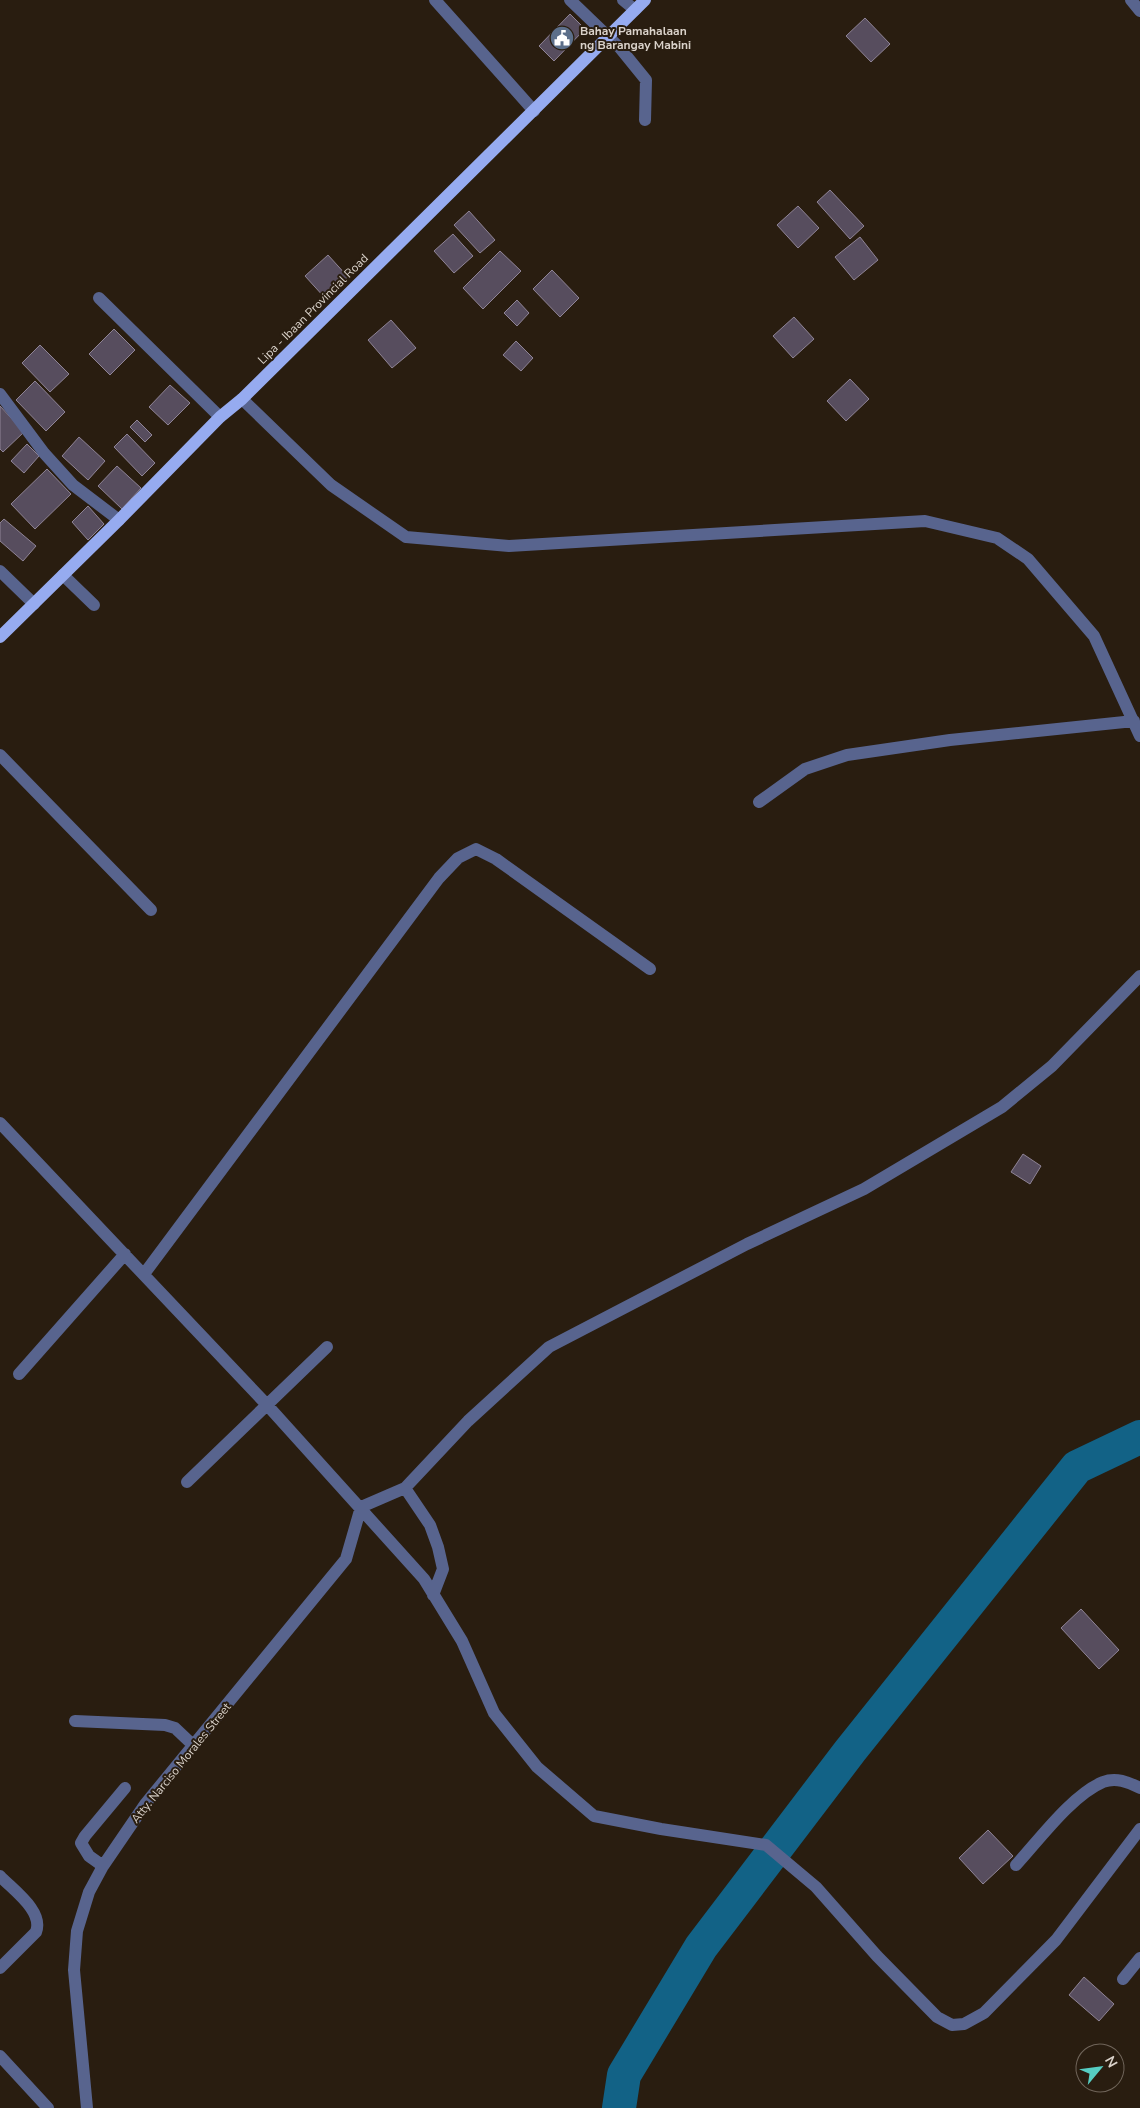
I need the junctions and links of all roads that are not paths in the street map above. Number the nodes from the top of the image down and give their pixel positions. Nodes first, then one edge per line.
1 (435, 0) edge
2 (570, 0) edge
3 (623, 0) edge
4 (645, 0) edge
5 (1131, 0) edge
6 (635, 10) junction
7 (1140, 11) edge
8 (608, 38) junction
9 (534, 111) junction
10 (644, 120) dead end
11 (99, 298) dead end
12 (0, 394) edge
13 (242, 399) junction
14 (220, 417) junction
15 (119, 520) junction
16 (0, 570) edge
17 (63, 575) junction
18 (34, 604) junction
19 (94, 605) dead end
20 (0, 637) edge
21 (1134, 721) junction
22 (1140, 736) edge
23 (0, 755) edge
24 (759, 802) dead end
25 (151, 910) dead end
26 (650, 969) dead end
27 (1138, 981) edge
28 (1, 1127) edge
29 (125, 1254) junction
30 (144, 1274) junction
31 (327, 1348) dead end
32 (19, 1374) dead end
33 (268, 1406) junction
34 (187, 1482) dead end
35 (406, 1488) junction
36 (360, 1507) junction
37 (433, 1595) junction
38 (75, 1721) dead end
39 (194, 1746) junction
40 (125, 1788) dead end
41 (1140, 1788) edge
42 (1140, 1829) edge
43 (1016, 1865) dead end
44 (103, 1866) junction
45 (0, 1876) edge
46 (1140, 1958) edge
47 (0, 1968) edge
48 (1124, 1979) dead end
49 (0, 2056) edge
50 (48, 2108) edge
51 (87, 2108) edge

1 - 9 street
2 - 8 street
3 - 6 street
4 - 6 main road, Lipa - Ibaan Provincial Road
5 - 7 street
6 - 8 main road, Lipa - Ibaan Provincial Road
8 - 9 main road, Lipa - Ibaan Provincial Road
8 - 10 street
9 - 13 main road, Lipa - Ibaan Provincial Road
11 - 14 street
12 - 15 street
13 - 14 main road, Lipa - Ibaan Provincial Road
13 - 21 street
14 - 15 main road, Lipa - Ibaan Provincial Road
15 - 17 main road, Lipa - Ibaan Provincial Road
16 - 18 street
17 - 18 main road, Lipa - Ibaan Provincial Road
17 - 19 street
18 - 20 main road, Lipa - Ibaan Provincial Road
21 - 22 street
21 - 24 street
23 - 25 street
26 - 30 street
27 - 35 street
28 - 29 street
29 - 30 street
29 - 32 street
30 - 33 street
31 - 33 street
33 - 34 street
33 - 36 street
35 - 36 street
35 - 37 street
36 - 37 street
36 - 39 street, Atty. Narciso Morales Street
37 - 42 street
38 - 39 street
39 - 44 street, Atty. Narciso Morales Street
40 - 44 street
41 - 43 street
44 - 51 street, Atty. Narciso Morales Street
45 - 47 street
46 - 48 street
49 - 50 street

